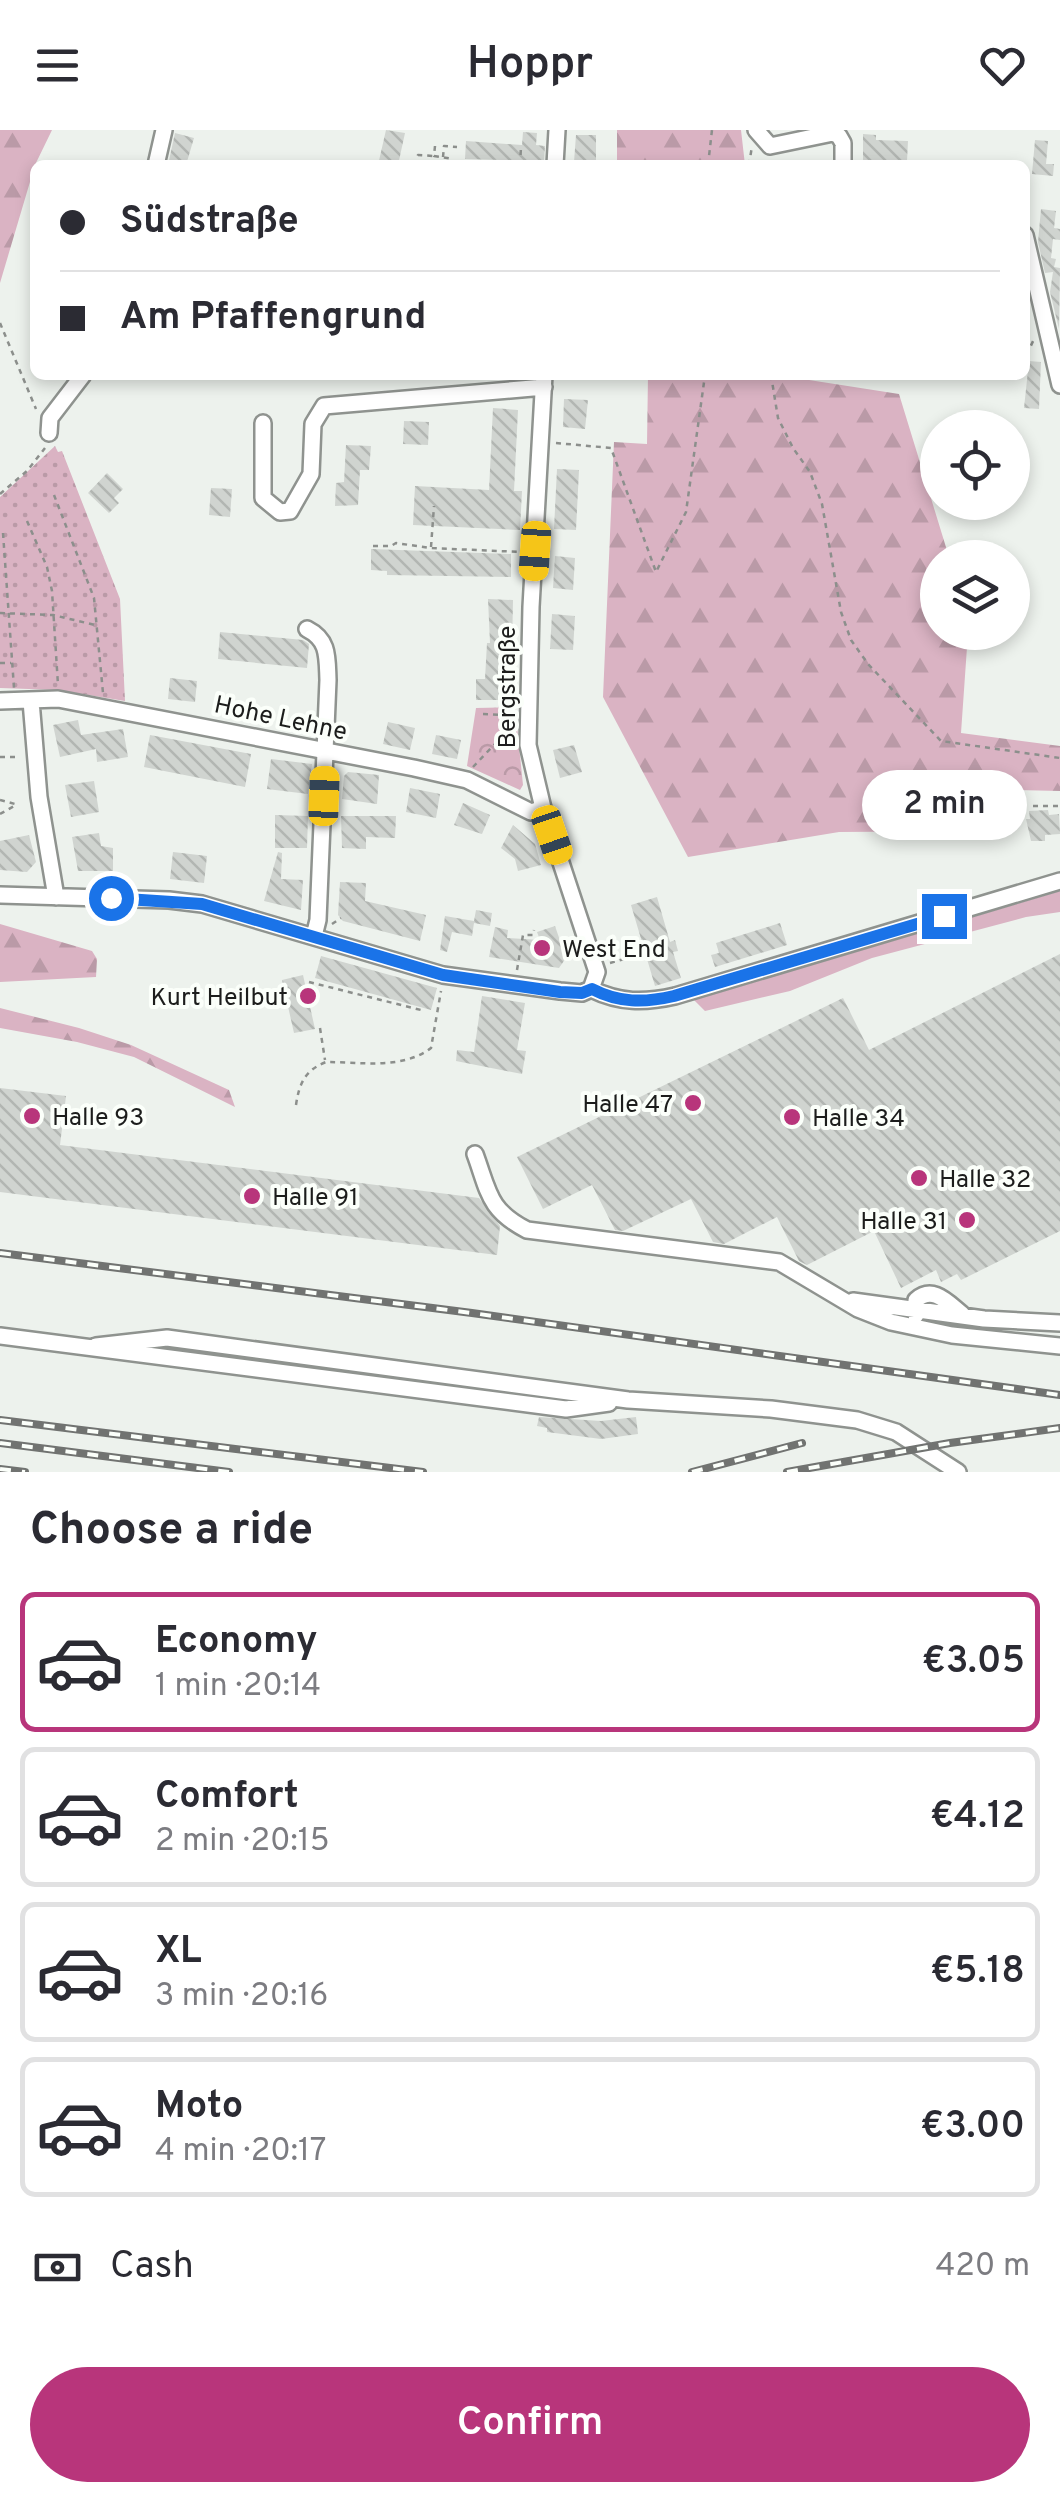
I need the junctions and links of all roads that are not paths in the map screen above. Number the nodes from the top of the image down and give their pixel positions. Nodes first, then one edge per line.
1 (164, 130) edge
2 (557, 130) edge
3 (759, 135) edge
4 (157, 160) edge
5 (555, 160) edge
6 (843, 160) edge
7 (1030, 256) edge
8 (79, 380) edge
9 (544, 381) edge
10 (1060, 385) edge
11 (263, 423) dead end
12 (49, 432) road end
13 (307, 629) dead end
14 (0, 701) edge
15 (31, 701) junction
16 (325, 753) junction
17 (543, 808) junction
18 (1060, 881) edge
19 (0, 895) edge
20 (56, 897) junction
21 (314, 936) junction
22 (592, 989) junction
23 (475, 1154) dead end
24 (839, 1298) junction
25 (914, 1309) junction
26 (1060, 1323) edge
27 (930, 1331) junction
28 (0, 1336) edge
29 (1060, 1346) edge
30 (952, 1468) edge

1 - 4 street
2 - 5 street
3 - 6 street
7 - 10 street
8 - 12 street
9 - 11 street
9 - 17 street, Bergstraße
13 - 16 street
14 - 15 street, Hohe Lehne
15 - 16 street, Hohe Lehne
15 - 20 street
16 - 17 street, Hohe Lehne
16 - 21 street
17 - 22 street, Bergstraße
18 - 22 street
19 - 20 street
20 - 21 street
21 - 22 street
23 - 24 street
24 - 25 street
24 - 27 street
25 - 26 street
25 - 27 street
27 - 29 street
28 - 30 street

